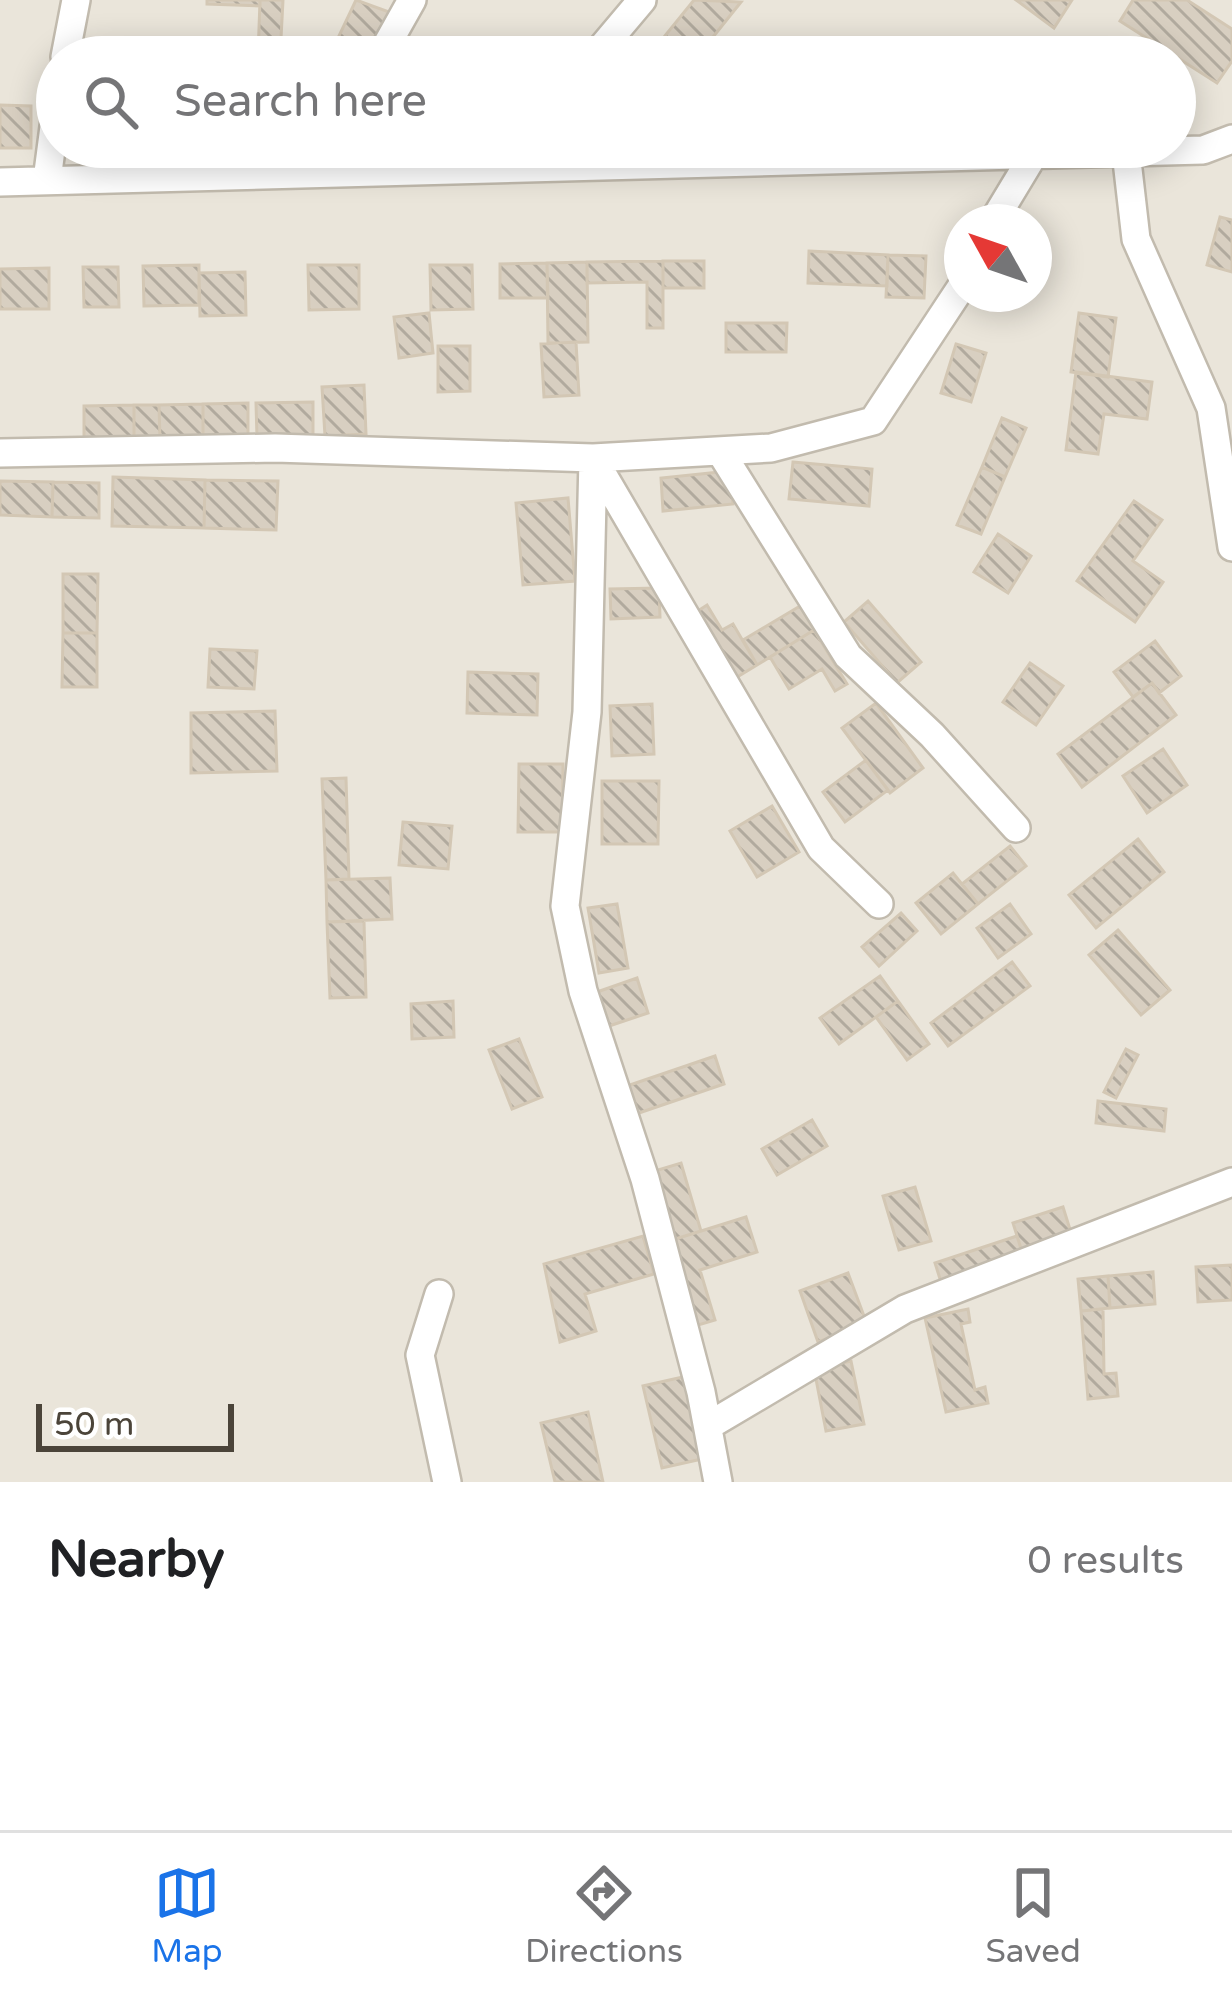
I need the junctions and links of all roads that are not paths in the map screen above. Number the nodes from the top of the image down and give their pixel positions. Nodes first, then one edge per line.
1 (76, 0) edge
2 (412, 0) edge
3 (642, 0) edge
4 (69, 36) edge
5 (392, 36) edge
6 (612, 36) edge
7 (1232, 140) edge
8 (1196, 150) edge
9 (48, 168) edge
10 (224, 168) edge
11 (1026, 168) edge
12 (1128, 168) edge
13 (46, 180) junction
14 (0, 182) edge
15 (1004, 204) edge
16 (945, 312) edge
17 (720, 451) junction
18 (0, 453) edge
19 (593, 458) junction
20 (1232, 547) edge
21 (1016, 828) dead end
22 (879, 904) dead end
23 (1232, 1182) edge
24 (439, 1294) dead end
25 (708, 1426) junction
26 (447, 1482) edge
27 (718, 1482) edge

1 - 4 street
2 - 5 street
3 - 6 street
7 - 8 street
9 - 13 street
10 - 13 street
11 - 15 street
12 - 20 street
13 - 14 street
16 - 17 street
17 - 19 street
17 - 21 street
18 - 19 street
19 - 22 street
19 - 25 street
23 - 25 street
24 - 26 street
25 - 27 street

